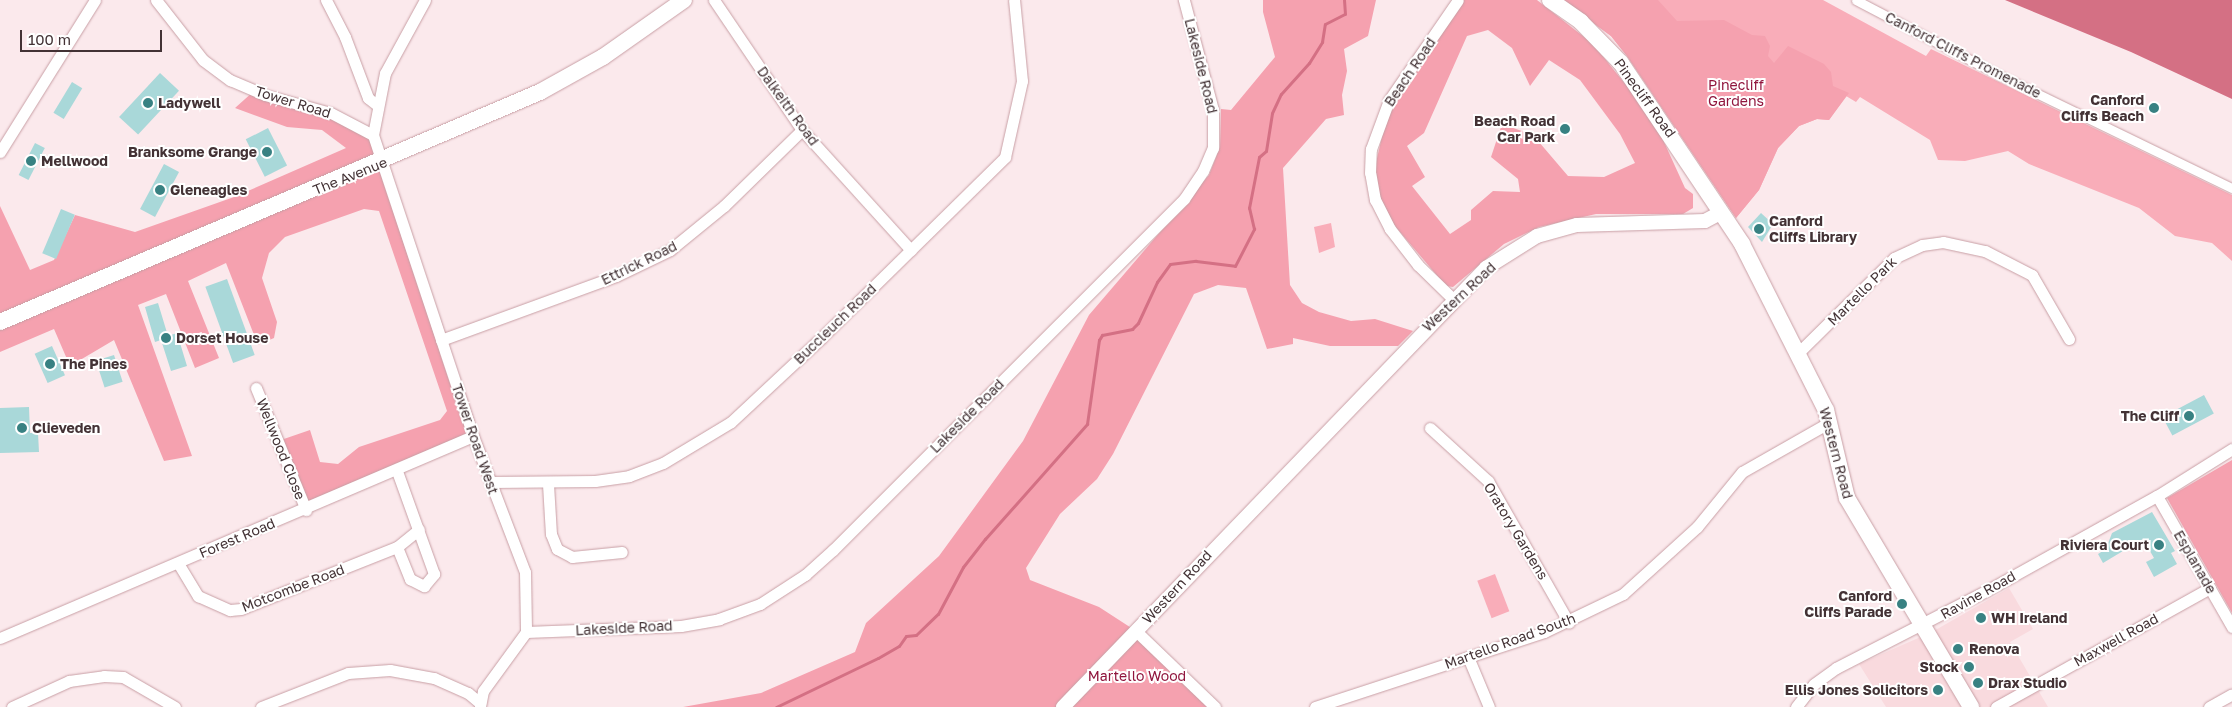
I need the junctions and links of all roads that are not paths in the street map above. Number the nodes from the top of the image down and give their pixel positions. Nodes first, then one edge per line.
1 (95, 0) edge
2 (156, 0) edge
3 (326, 0) edge
4 (425, 0) edge
5 (684, 0) edge
6 (714, 0) edge
7 (1014, 0) edge
8 (1184, 0) edge
9 (1458, 0) edge
10 (1550, 0) edge
11 (1856, 0) edge
12 (377, 105) junction
13 (802, 130) junction
14 (373, 135) junction
15 (0, 152) edge
16 (383, 162) junction
17 (2232, 188) edge
18 (1720, 213) junction
19 (911, 250) junction
20 (1453, 299) junction
21 (0, 322) edge
22 (441, 340) junction
23 (2069, 340) dead end
24 (1798, 353) junction
25 (256, 388) dead end
26 (1830, 422) junction
27 (1430, 428) dead end
28 (473, 436) junction
29 (2232, 449) edge
30 (397, 472) junction
31 (491, 482) junction
32 (548, 484) junction
33 (2162, 493) junction
34 (306, 510) junction
35 (419, 529) junction
36 (397, 547) junction
37 (622, 552) dead end
38 (178, 563) junction
39 (2210, 588) junction
40 (1569, 623) junction
41 (1922, 626) junction
42 (2232, 628) edge
43 (1136, 631) junction
44 (526, 632) junction
45 (0, 638) edge
46 (1468, 657) junction
47 (2232, 694) edge
48 (477, 706) edge
49 (1799, 706) edge
50 (12, 707) edge
51 (176, 707) edge
52 (261, 707) edge
53 (1063, 707) edge
54 (1216, 707) edge
55 (1316, 707) edge
56 (1489, 707) edge
57 (1971, 707) edge
58 (1996, 707) edge
59 (2209, 707) edge

1 - 15 street
2 - 14 street, Tower Road
3 - 12 street
4 - 12 street
5 - 16 main road, The Avenue
6 - 13 street, Dalkeith Road
7 - 19 street, Buccleuch Road
8 - 44 street, Lakeside Road
9 - 20 street, Beach Road
10 - 18 main road, Pinecliff Road
11 - 17 street, Canford Cliffs Promenade
12 - 14 street
13 - 19 street, Dalkeith Road
13 - 22 street, Ettrick Road
14 - 16 street, Tower Road West
16 - 21 main road, The Avenue
16 - 22 street, Tower Road West
18 - 20 street, Western Road
18 - 24 main road, Western Road
19 - 32 street, Buccleuch Road
20 - 43 street, Western Road
22 - 28 street, Tower Road West
23 - 24 street, Martello Park
24 - 26 main road, Western Road
25 - 34 street, Wellwood Close
26 - 40 street, Martello Road South
26 - 41 main road, Western Road
27 - 40 street, Oratory Gardens
28 - 30 street, Forest Road
28 - 31 street, Tower Road West
29 - 33 street, Ravine Road
30 - 34 street, Forest Road
30 - 35 street
31 - 32 street, Buccleuch Road
31 - 44 street, Tower Road West
32 - 37 street
33 - 39 street, Esplanade
33 - 41 street, Ravine Road
34 - 38 street, Forest Road
35 - 36 street, Motcombe Road
35 - 36 street
36 - 38 street, Motcombe Road
38 - 45 street, Forest Road
39 - 42 street, Esplanade
39 - 58 street, Maxwell Road
40 - 46 street, Martello Road South
41 - 49 street, Ravine Road
41 - 57 main road, Western Road
43 - 53 street, Western Road
43 - 54 street
44 - 48 street
46 - 55 street, Martello Road South
46 - 56 street
47 - 59 street
48 - 52 street
50 - 51 street

